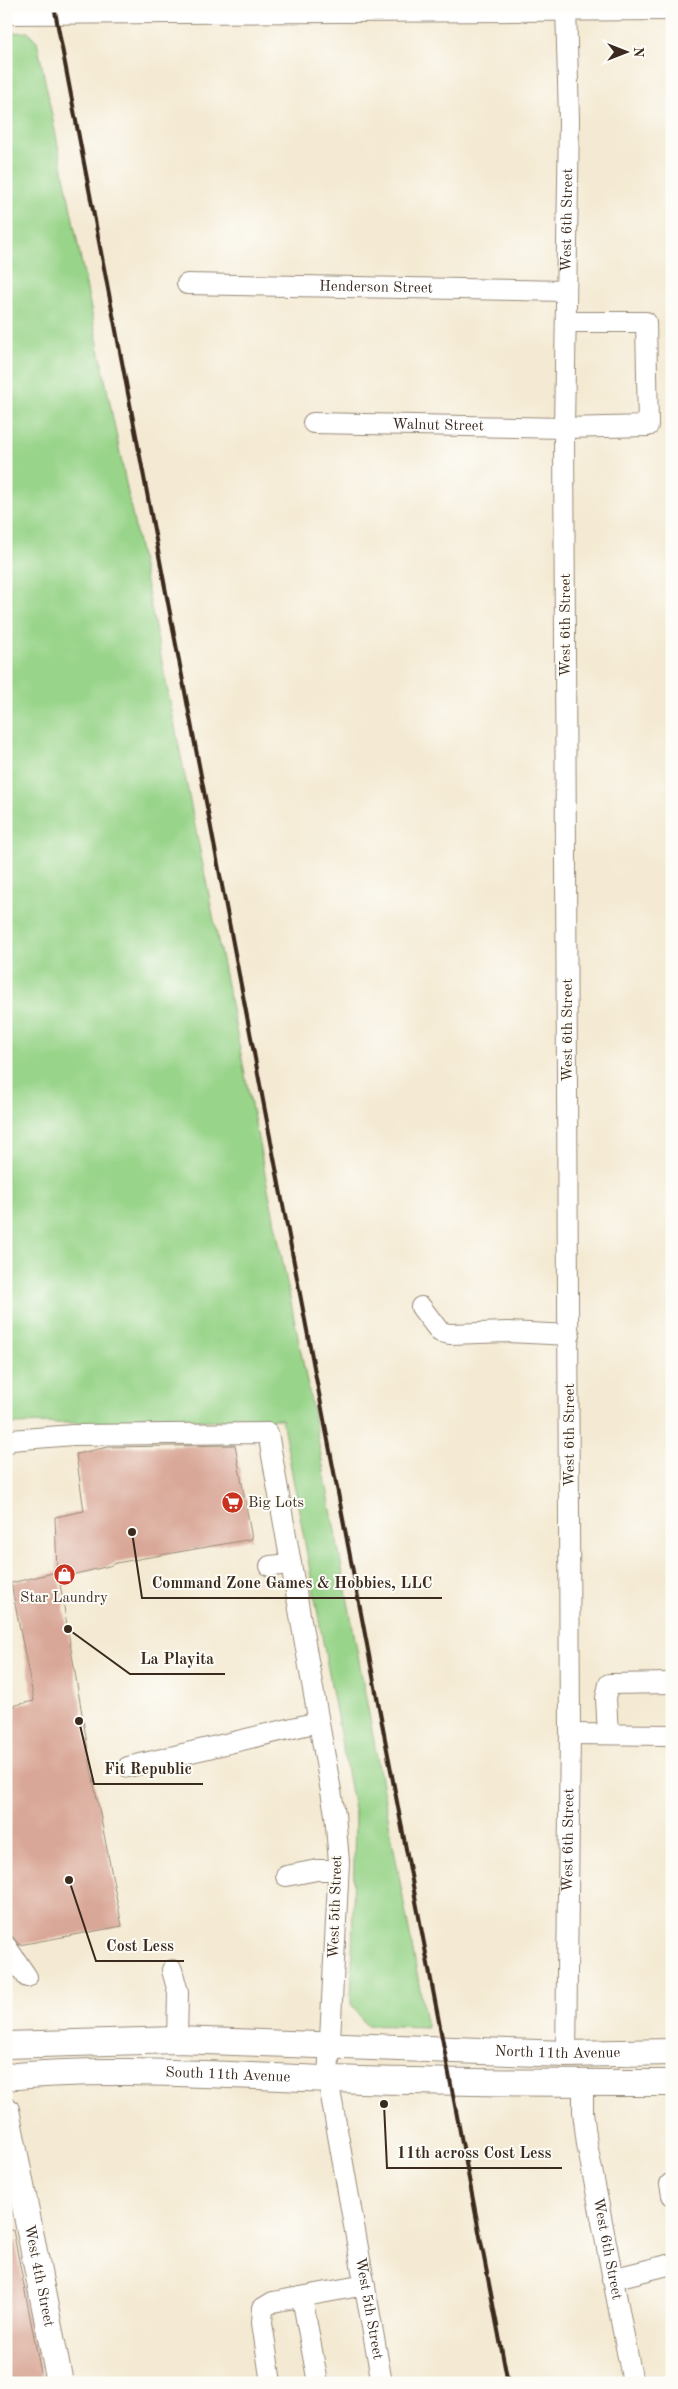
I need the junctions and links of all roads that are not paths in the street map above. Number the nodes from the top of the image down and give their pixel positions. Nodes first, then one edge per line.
1 (566, 9) edge
2 (672, 10) edge
3 (6, 14) edge
4 (187, 284) dead end
5 (566, 291) junction
6 (566, 322) junction
7 (313, 423) dead end
8 (564, 428) junction
9 (421, 1307) dead end
10 (570, 1335) junction
11 (6, 1444) edge
12 (291, 1564) junction
13 (270, 1566) dead end
14 (672, 1683) edge
15 (318, 1722) junction
16 (570, 1734) junction
17 (608, 1734) junction
18 (672, 1735) edge
19 (128, 1767) dead end
20 (338, 1870) junction
21 (286, 1876) dead end
22 (6, 1946) edge
23 (172, 1970) dead end
24 (27, 1977) dead end
25 (177, 2040) junction
26 (330, 2045) junction
27 (6, 2046) edge
28 (672, 2052) edge
29 (566, 2054) junction
30 (672, 2067) edge
31 (6, 2077) edge
32 (328, 2079) junction
33 (462, 2082) junction
34 (583, 2083) junction
35 (672, 2083) edge
36 (6, 2110) edge
37 (672, 2184) edge
38 (672, 2195) edge
39 (672, 2264) edge
40 (612, 2279) junction
41 (365, 2285) junction
42 (302, 2297) junction
43 (60, 2383) edge
44 (271, 2383) edge
45 (318, 2383) edge
46 (382, 2383) edge
47 (633, 2383) edge

1 - 2 street
1 - 3 street
1 - 5 street, West 6th Street
4 - 5 street, Henderson Street
5 - 6 street, West 6th Street
6 - 8 street, West 6th Street
6 - 8 street, Walnut Street
7 - 8 street, Walnut Street
8 - 10 street, West 6th Street
9 - 10 street
10 - 16 street, West 6th Street
11 - 12 street, West 5th Street
12 - 13 street
12 - 15 street, West 5th Street
14 - 17 street
15 - 19 street
15 - 20 street, West 5th Street
16 - 17 street
16 - 29 street, West 6th Street
17 - 18 street
20 - 21 street
20 - 26 street, West 5th Street
22 - 24 street
23 - 25 street
25 - 26 main road
25 - 27 main road
26 - 29 main road, North 11th Avenue
26 - 32 street, West 5th Street
28 - 29 main road, North 11th Avenue
29 - 33 main road
30 - 34 main road
31 - 32 main road, South 11th Avenue
32 - 33 main road, South 11th Avenue
32 - 41 street, West 5th Street
33 - 34 main road, North 11th Avenue
34 - 35 main road, North 11th Avenue
34 - 40 street, West 6th Street
36 - 43 main road, West 4th Street
37 - 38 street
39 - 40 street
40 - 47 street, West 6th Street
41 - 42 street
41 - 46 street, West 5th Street
42 - 44 street
42 - 45 street

